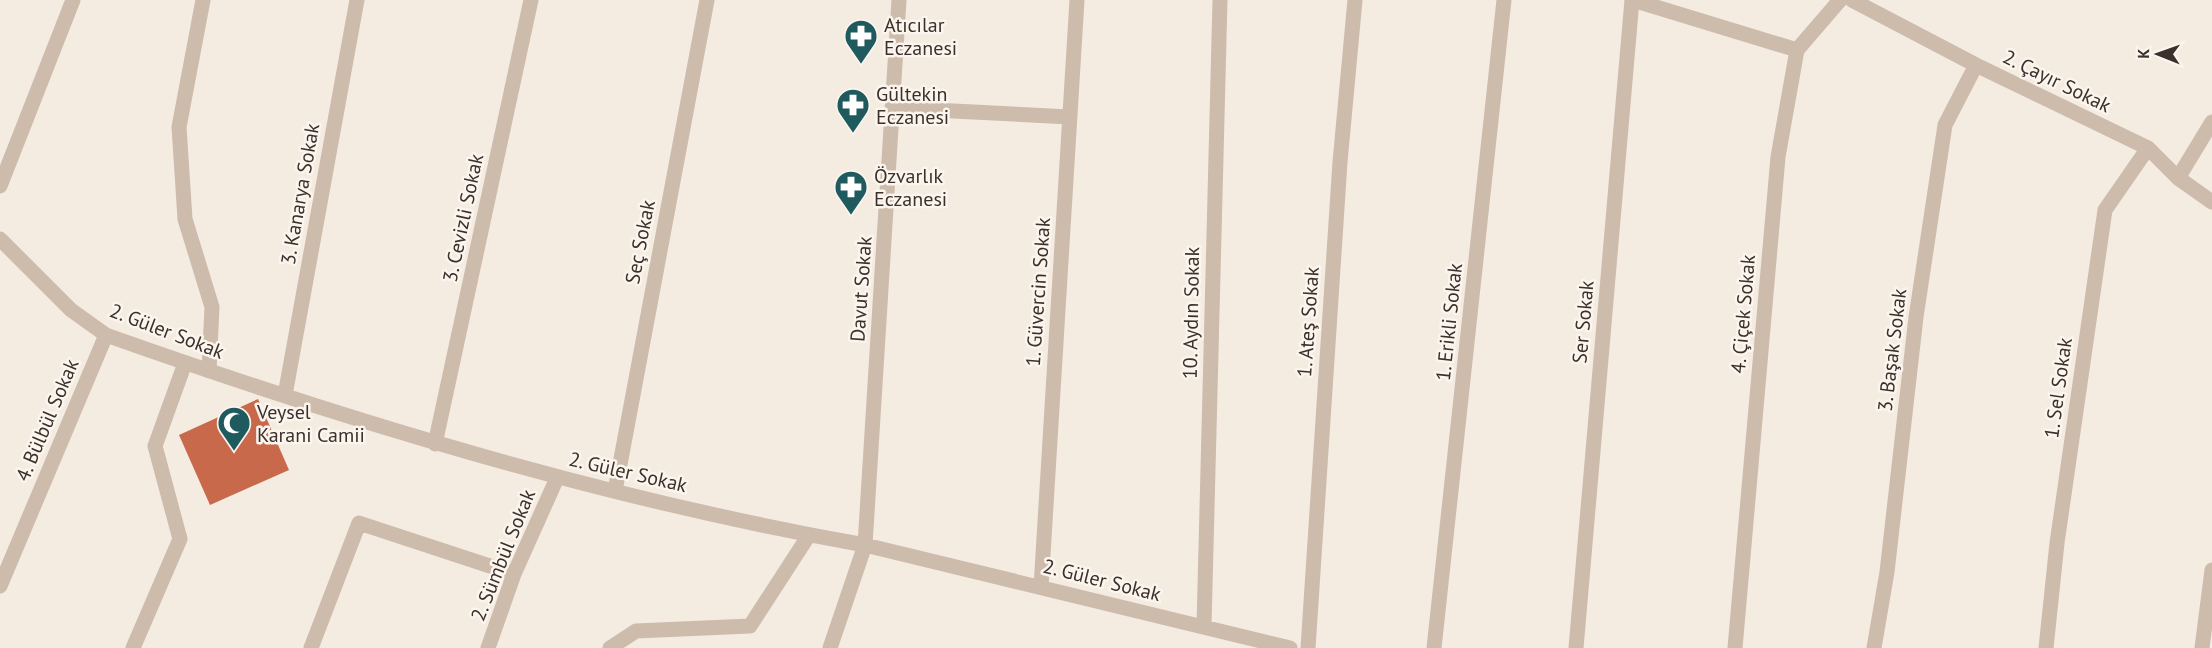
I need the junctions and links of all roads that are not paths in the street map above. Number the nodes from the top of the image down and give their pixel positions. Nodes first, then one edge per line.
1 (74, 0) edge
2 (203, 0) edge
3 (357, 0) edge
4 (531, 0) edge
5 (707, 0) edge
6 (899, 0) edge
7 (1077, 0) edge
8 (1220, 0) edge
9 (1355, 0) edge
10 (1504, 0) edge
11 (1632, 0) edge
12 (1840, 0) edge
13 (1852, 0) edge
14 (1678, 6) edge
15 (1797, 50) junction
16 (1976, 65) junction
17 (894, 108) junction
18 (1070, 117) junction
19 (2212, 122) edge
20 (2148, 148) junction
21 (2178, 178) junction
22 (0, 186) edge
23 (2212, 202) edge
24 (0, 239) edge
25 (106, 335) junction
26 (185, 363) junction
27 (210, 371) junction
28 (285, 395) junction
29 (435, 444) junction
30 (557, 478) junction
31 (615, 491) junction
32 (809, 535) junction
33 (866, 545) junction
34 (2212, 570) edge
35 (514, 574) junction
36 (0, 586) edge
37 (1041, 587) junction
38 (2211, 598) edge
39 (1204, 626) junction
40 (1237, 642) edge
41 (134, 648) edge
42 (311, 648) edge
43 (488, 648) edge
44 (610, 648) edge
45 (830, 648) edge
46 (1290, 648) edge
47 (1308, 648) edge
48 (1434, 648) edge
49 (1576, 648) edge
50 (1735, 648) edge
51 (1874, 648) edge
52 (2046, 648) edge
53 (2202, 648) edge

1 - 22 street
2 - 27 street
3 - 28 street, 3. Kanarya Sokak
4 - 29 street, 3. Cevizli Sokak
5 - 31 street, Seç Sokak
6 - 17 street, Davut Sokak
7 - 18 street, 1. Güvercin Sokak
8 - 39 street, 10. Aydın Sokak
9 - 47 street, 1. Ateş Sokak
10 - 48 street, 1. Erikli Sokak
11 - 14 street
11 - 49 street, Ser Sokak
12 - 15 street
13 - 16 street, 2. Çayır Sokak
14 - 15 street
15 - 50 street, 4. Çiçek Sokak
16 - 20 street, 2. Çayır Sokak
16 - 51 street, 3. Başak Sokak
17 - 18 street
17 - 33 street, Davut Sokak
18 - 37 street, 1. Güvercin Sokak
19 - 21 street
20 - 21 street, 2. Çayır Sokak
20 - 52 street, 1. Sel Sokak
21 - 23 street, 2. Çayır Sokak
24 - 25 street, 2. Güler Sokak
25 - 26 street, 2. Güler Sokak
25 - 36 street, 4. Bülbül Sokak
26 - 27 street, 2. Güler Sokak
26 - 41 street
27 - 28 street, 2. Güler Sokak
28 - 29 street, 2. Güler Sokak
29 - 30 street, 2. Güler Sokak
30 - 31 street, 2. Güler Sokak
30 - 35 street, 2. Sümbül Sokak
31 - 32 street, 2. Güler Sokak
32 - 33 street, 2. Güler Sokak
32 - 44 street
33 - 37 street, 2. Güler Sokak
33 - 45 street, Davut Sokak
34 - 38 street
35 - 42 street
35 - 43 street, 2. Sümbül Sokak
37 - 39 street, 2. Güler Sokak
38 - 53 street
39 - 40 street, 2. Güler Sokak
40 - 46 street, 2. Güler Sokak

